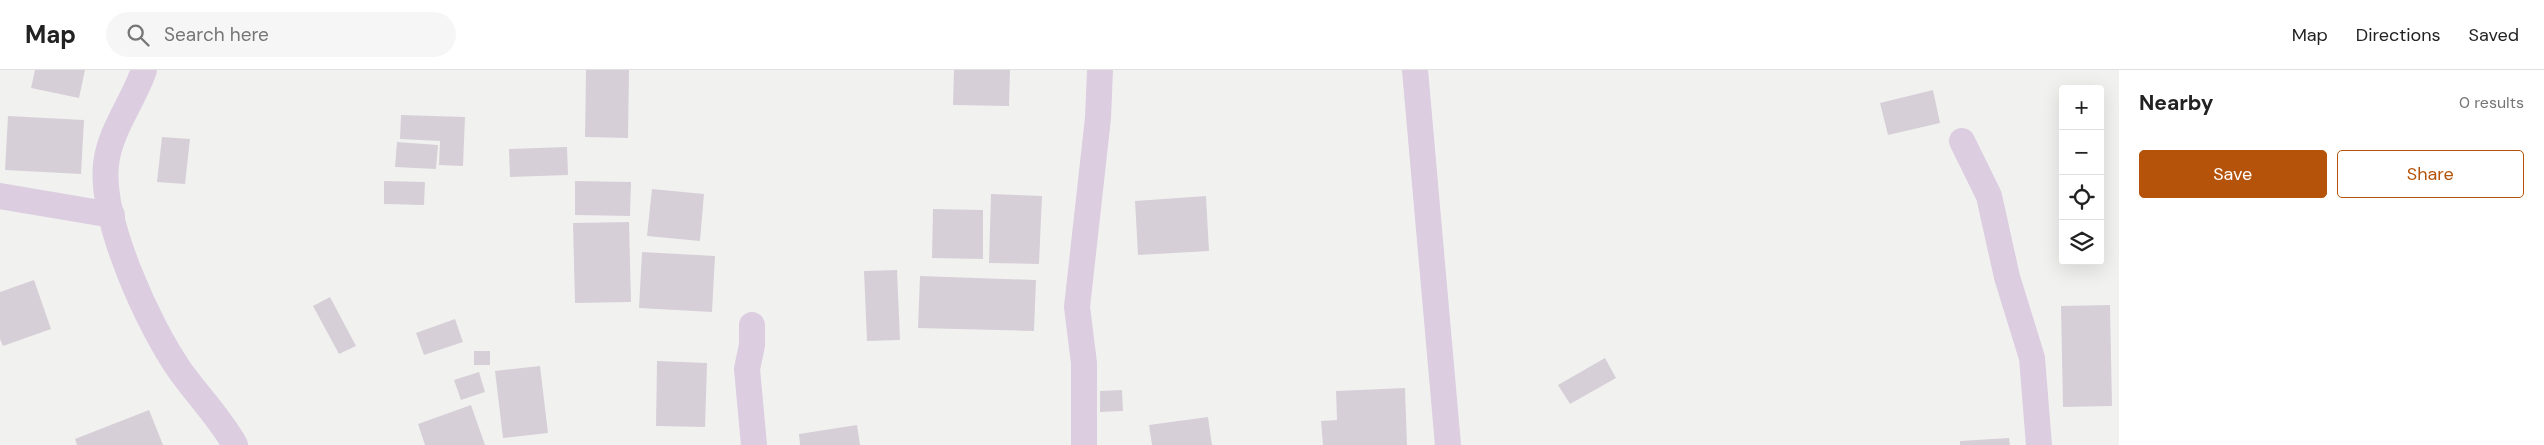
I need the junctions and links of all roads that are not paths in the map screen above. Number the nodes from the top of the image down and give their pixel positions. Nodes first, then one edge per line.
1 (144, 70) edge
2 (1100, 70) edge
3 (1415, 70) edge
4 (1962, 141) dead end
5 (0, 196) edge
6 (112, 215) junction
7 (752, 325) dead end
8 (235, 445) edge
9 (754, 445) edge
10 (1084, 445) edge
11 (1448, 445) edge
12 (2039, 445) edge

1 - 6 street
2 - 10 street
3 - 11 street
4 - 12 street
5 - 6 street
6 - 8 street
7 - 9 street

